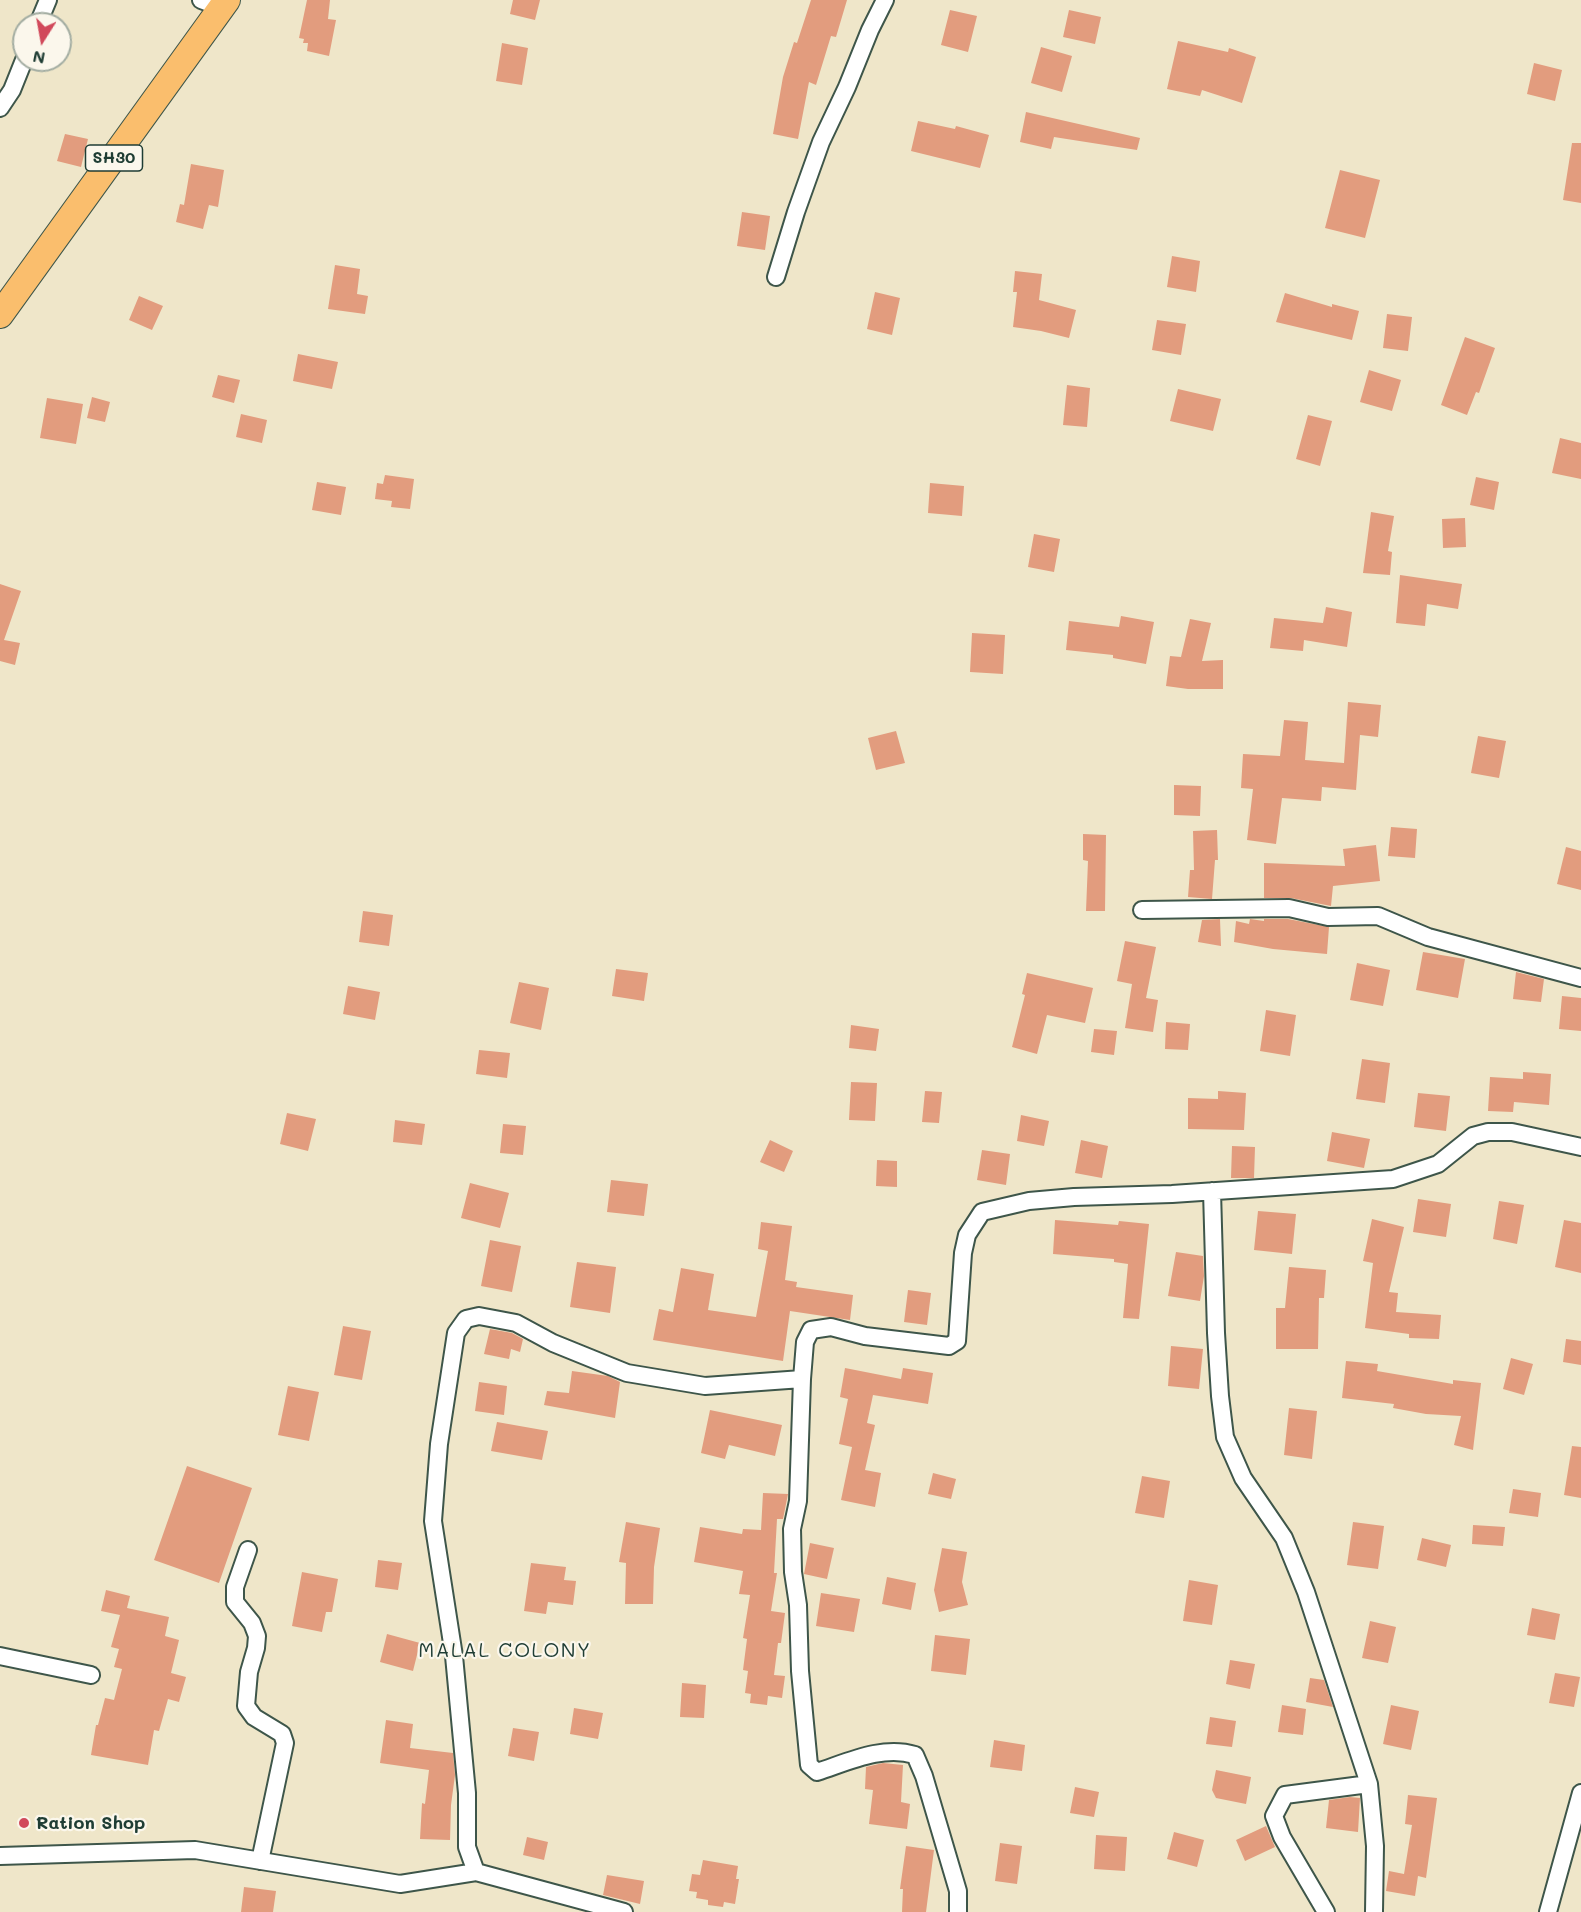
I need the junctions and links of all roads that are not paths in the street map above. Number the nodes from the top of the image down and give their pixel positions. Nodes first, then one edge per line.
1 (885, 0) edge
2 (217, 3) edge
3 (19, 72) edge
4 (0, 108) edge
5 (776, 277) dead end
6 (0, 315) edge
7 (1143, 910) dead end
8 (1581, 978) edge
9 (1581, 1147) edge
10 (1212, 1191) junction
11 (802, 1379) junction
12 (248, 1550) dead end
13 (0, 1656) edge
14 (91, 1675) dead end
15 (1368, 1784) junction
16 (1581, 1793) edge
17 (0, 1856) edge
18 (260, 1861) junction
19 (476, 1872) junction
20 (624, 1912) edge
21 (958, 1912) edge
22 (1326, 1912) edge
23 (1374, 1912) edge
24 (1548, 1912) edge

1 - 5 street
2 - 6 main road, SH30
3 - 4 street
7 - 8 street
9 - 10 street
10 - 11 street
10 - 15 street
11 - 19 street
11 - 21 street
12 - 18 street
13 - 14 street
15 - 22 street
15 - 23 street
16 - 24 street
17 - 18 street
18 - 19 street
19 - 20 street

